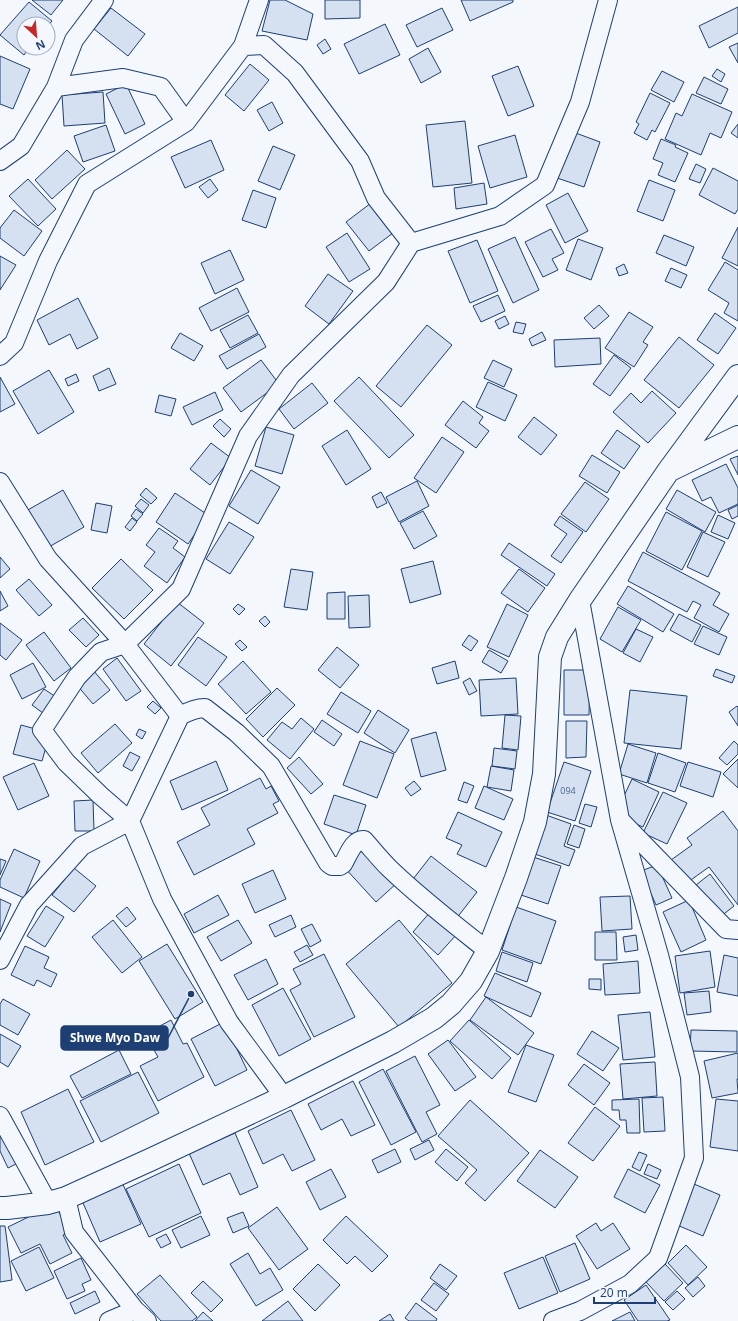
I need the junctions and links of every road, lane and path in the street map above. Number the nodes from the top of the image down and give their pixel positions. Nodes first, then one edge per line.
1 (104, 0) edge
2 (258, 0) edge
3 (608, 0) edge
4 (243, 46) junction
5 (56, 87) junction
6 (186, 122) junction
7 (0, 161) edge
8 (411, 243) junction
9 (0, 356) edge
10 (738, 376) edge
11 (738, 437) edge
12 (669, 470) junction
13 (0, 482) edge
14 (580, 600) junction
15 (125, 644) junction
16 (180, 716) junction
17 (620, 820) junction
18 (130, 821) junction
19 (738, 930) edge
20 (488, 951) junction
21 (0, 960) edge
22 (284, 1097) junction
23 (0, 1116) edge
24 (57, 1200) junction
25 (0, 1208) edge
26 (141, 1315) edge
27 (109, 1321) edge
28 (554, 1321) edge

1 - 5 street
2 - 4 street
3 - 8 street
4 - 6 street
4 - 8 street
5 - 6 street
5 - 7 street
6 - 9 street
8 - 15 street
10 - 12 highway
11 - 12 highway
12 - 14 highway
13 - 15 street
14 - 17 street
14 - 20 highway
15 - 16 street
15 - 18 street
16 - 18 street
16 - 20 street
17 - 19 street
17 - 28 street
18 - 21 street
18 - 22 street
20 - 22 highway
22 - 24 highway
23 - 24 street
24 - 25 highway
24 - 26 street
26 - 27 street

